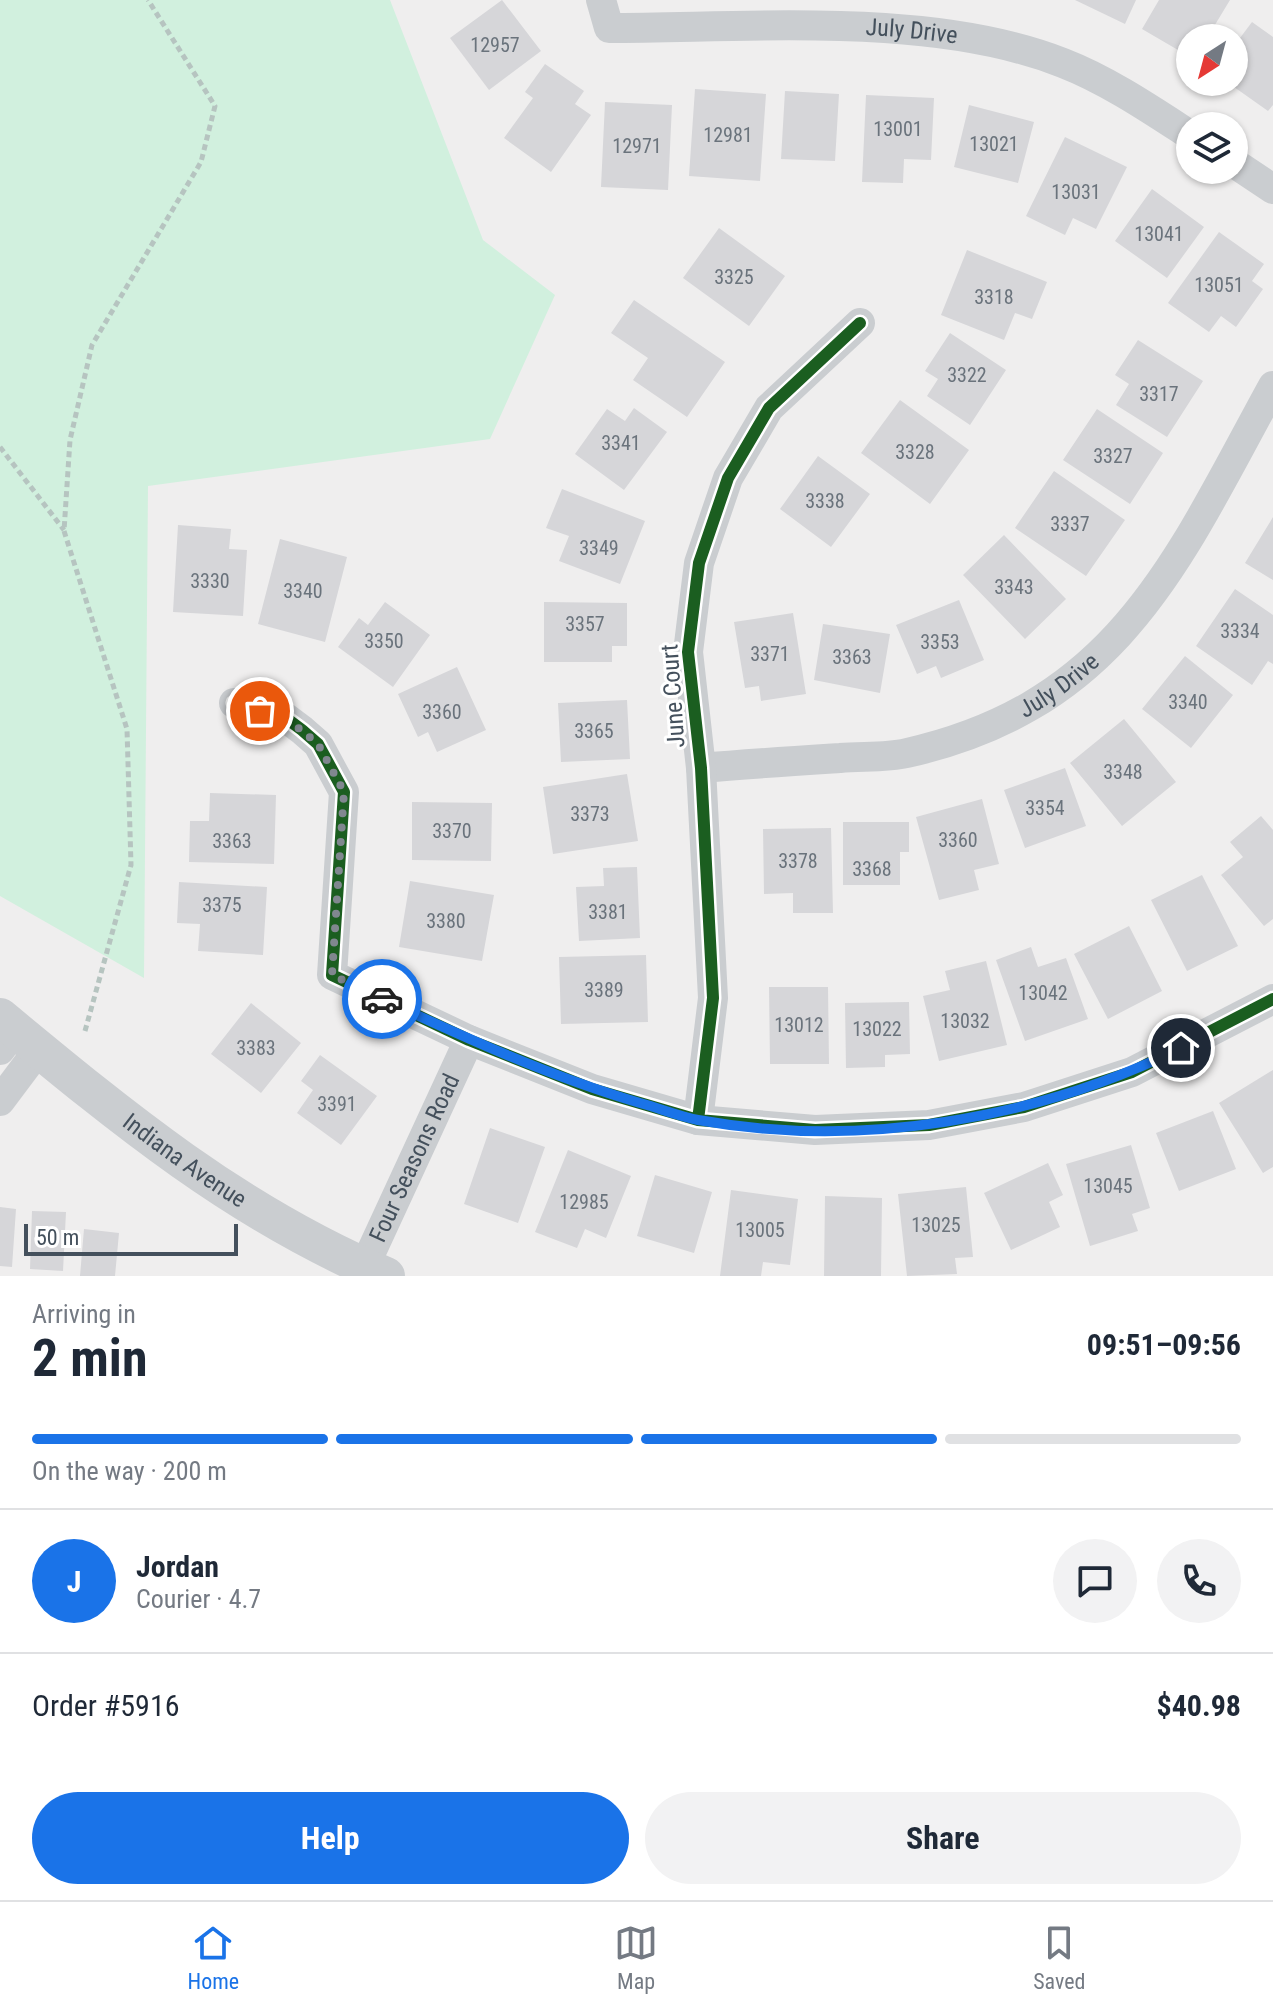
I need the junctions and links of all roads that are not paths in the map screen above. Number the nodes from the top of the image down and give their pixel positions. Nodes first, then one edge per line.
1 (605, 14) edge
2 (1176, 126) edge
3 (1248, 172) edge
4 (1273, 189) edge
5 (860, 323) dead end
6 (1273, 386) edge
7 (234, 703) dead end
8 (701, 768) junction
9 (1273, 999) edge
10 (14, 1036) edge
11 (469, 1040) junction
12 (0, 1101) edge
13 (698, 1120) junction
14 (369, 1273) edge

1 - 2 street, July Drive
3 - 4 street
5 - 8 street, June Court
6 - 8 street, July Drive
7 - 11 street
8 - 13 street, June Court
9 - 13 street
10 - 12 street
10 - 14 street, Indiana Avenue
11 - 13 street
11 - 14 street, Four Seasons Road

